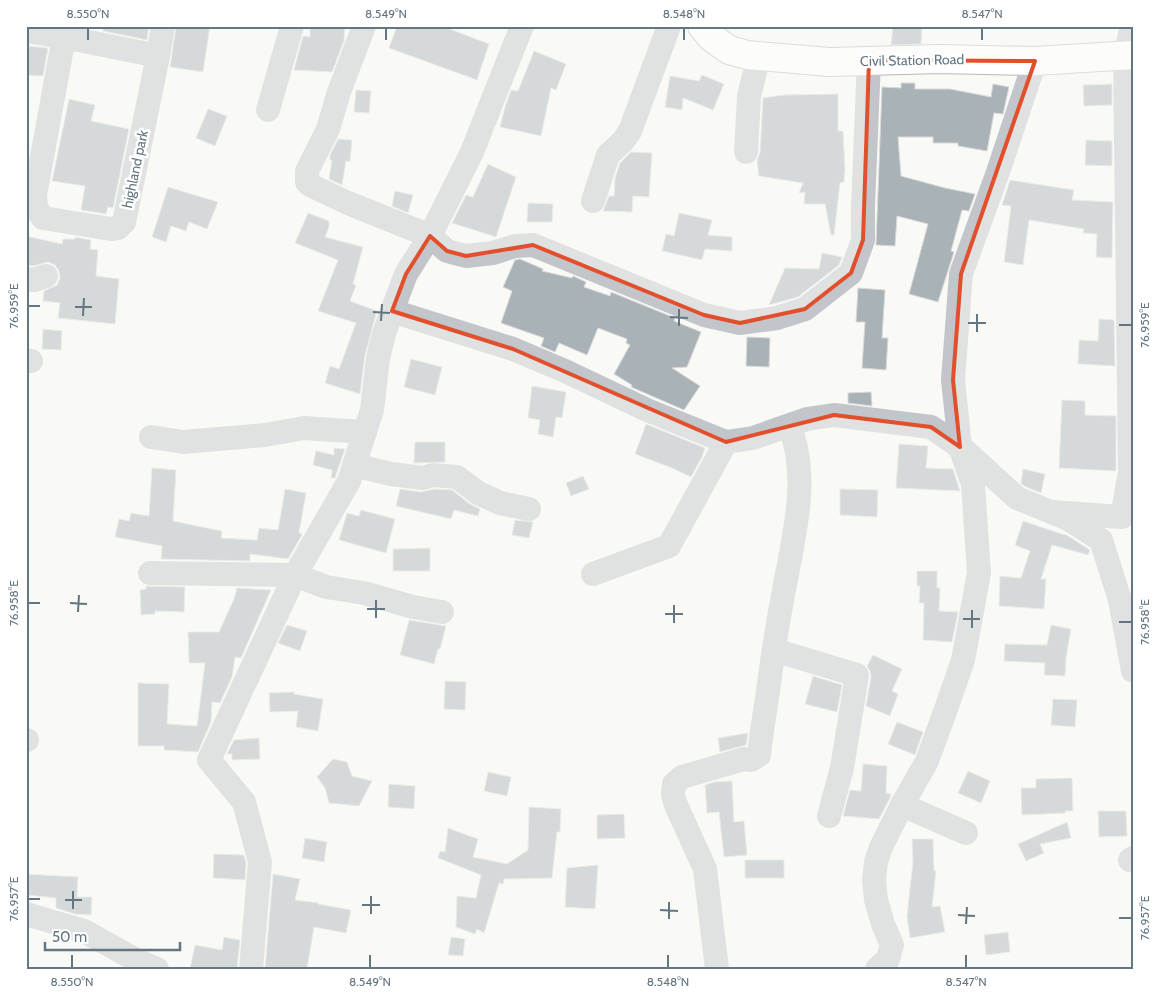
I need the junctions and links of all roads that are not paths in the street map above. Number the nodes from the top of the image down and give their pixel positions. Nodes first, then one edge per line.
1 (163, 26) edge
2 (292, 26) edge
3 (364, 26) edge
4 (522, 26) edge
5 (669, 26) edge
6 (702, 26) edge
7 (1132, 26) edge
8 (26, 31) edge
9 (65, 32) edge
10 (1129, 55) edge
11 (158, 56) junction
12 (759, 56) junction
13 (869, 60) junction
14 (1035, 61) junction
15 (268, 110) dead end
16 (746, 152) dead end
17 (593, 201) dead end
18 (430, 236) junction
19 (392, 310) junction
20 (789, 426) junction
21 (365, 432) junction
22 (151, 437) dead end
23 (726, 442) junction
24 (960, 447) junction
25 (354, 465) junction
26 (529, 510) dead end
27 (1052, 512) junction
28 (150, 573) dead end
29 (593, 574) dead end
30 (295, 575) junction
31 (442, 612) dead end
32 (774, 650) junction
33 (1133, 671) edge
34 (902, 805) junction
35 (829, 816) dead end
36 (966, 833) dead end
37 (26, 914) edge
38 (157, 969) edge
39 (251, 969) edge
40 (717, 969) edge
41 (877, 969) edge

1 - 11 street, highland park
2 - 15 street
3 - 18 street
4 - 18 street
5 - 17 street
6 - 12 main road, Civil Station Road
7 - 10 street
8 - 9 street
9 - 11 street
9 - 11 street, highland park
10 - 14 main road, Civil Station Road
10 - 27 street
12 - 13 main road, Civil Station Road
12 - 16 street
13 - 14 main road, Civil Station Road
13 - 18 street
14 - 24 street
18 - 19 street
19 - 21 street
19 - 23 street
20 - 23 street
20 - 24 street
20 - 32 street
21 - 22 street
21 - 25 street
23 - 29 street
24 - 27 street
24 - 34 street
25 - 26 street
25 - 30 street
27 - 33 street
28 - 30 street
30 - 31 street
30 - 39 street
32 - 35 street
32 - 40 street
34 - 36 street
34 - 41 street
37 - 38 street

